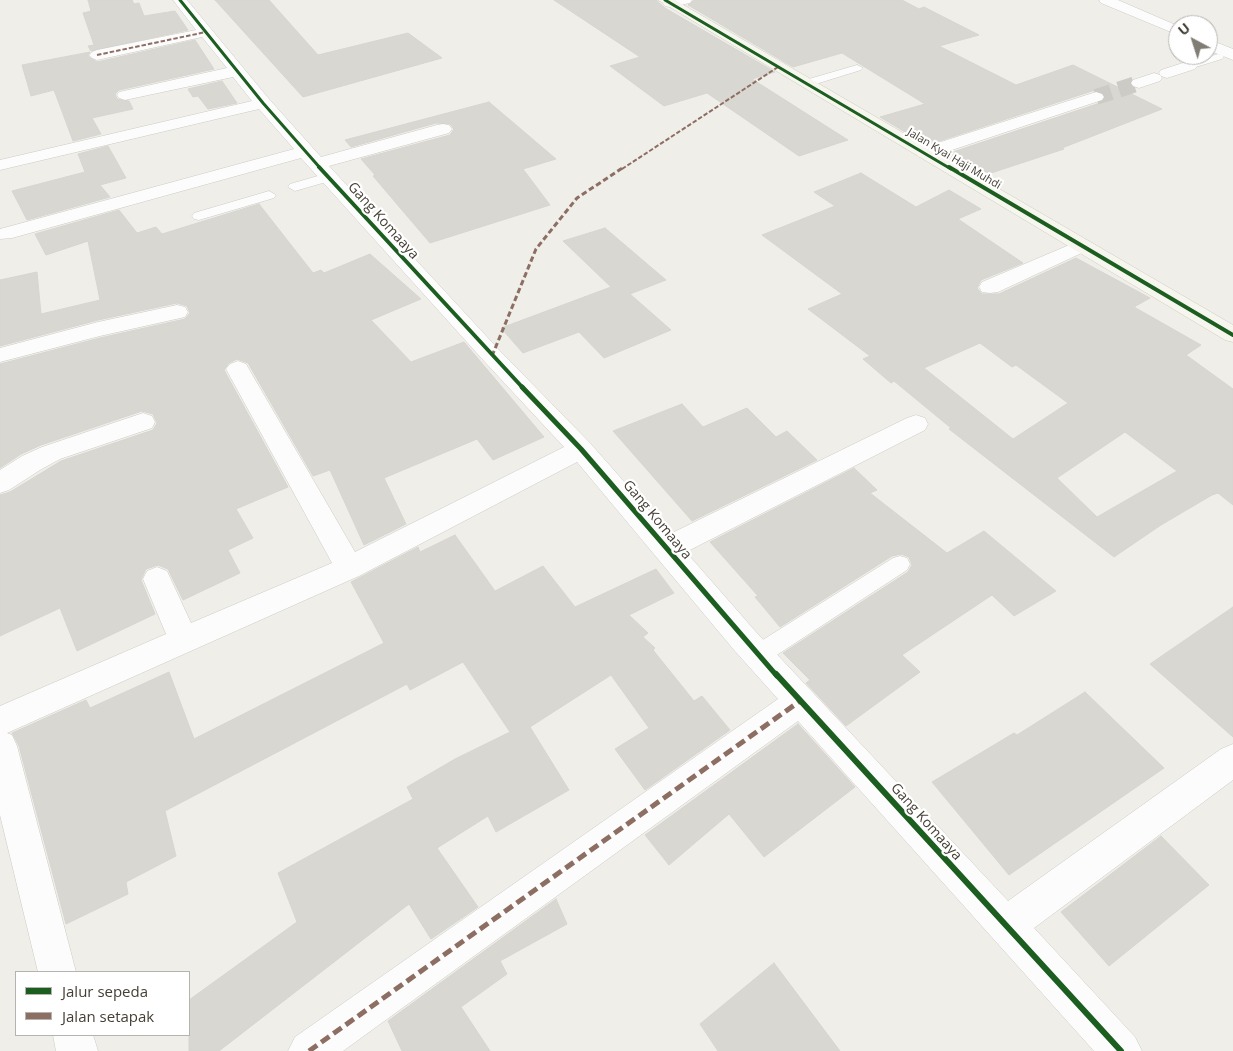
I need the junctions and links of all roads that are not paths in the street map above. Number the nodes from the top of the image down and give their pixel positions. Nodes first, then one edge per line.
1 (180, 0) edge
2 (1106, 0) edge
3 (673, 1) edge
4 (1168, 27) edge
5 (206, 32) junction
6 (97, 54) dead end
7 (1226, 56) edge
8 (1189, 66) joint
9 (857, 68) dead end
10 (237, 71) junction
11 (1153, 78) tunnel mouth
12 (806, 84) junction
13 (125, 95) dead end
14 (1096, 97) tunnel mouth
15 (263, 103) junction
16 (443, 129) dead end
17 (925, 153) junction
18 (317, 164) junction
19 (0, 165) edge
20 (295, 187) dead end
21 (269, 195) dead end
22 (199, 216) dead end
23 (5, 234) dead end
24 (1081, 246) junction
25 (990, 287) dead end
26 (177, 312) dead end
27 (1233, 335) edge
28 (0, 355) edge
29 (238, 369) dead end
30 (143, 422) dead end
31 (916, 424) dead end
32 (581, 449) junction
33 (0, 483) edge
34 (666, 549) junction
35 (900, 564) dead end
36 (349, 568) junction
37 (157, 579) dead end
38 (184, 641) junction
39 (758, 655) junction
40 (800, 701) junction
41 (0, 721) edge
42 (0, 746) edge
43 (1233, 760) edge
44 (1005, 926) junction
45 (57, 971) edge
46 (73, 1036) edge
47 (77, 1051) edge
48 (309, 1051) edge
49 (1121, 1051) edge

1 - 5 street, Gang Komaaya
2 - 4 street
3 - 12 street, Jalan Kyai Haji Muhdi
5 - 6 street
5 - 10 street, Gang Komaaya
7 - 8 lane
8 - 11 street
9 - 12 lane
10 - 13 street
10 - 15 street, Gang Komaaya
12 - 17 street, Jalan Kyai Haji Muhdi
14 - 17 street
15 - 18 street, Gang Komaaya
15 - 19 street
16 - 18 street
17 - 24 street, Jalan Kyai Haji Muhdi
18 - 20 lane
18 - 23 street
18 - 32 street, Gang Komaaya
21 - 22 lane
24 - 25 street
24 - 27 street, Jalan Kyai Haji Muhdi
26 - 28 street
29 - 36 street
30 - 33 street
31 - 34 street
32 - 34 street, Gang Komaaya
32 - 36 street
34 - 39 street, Gang Komaaya
35 - 39 lane
36 - 38 street
37 - 38 street
38 - 41 street
39 - 40 street, Gang Komaaya
40 - 44 street, Gang Komaaya
40 - 48 street
42 - 45 street
43 - 44 street
44 - 49 street, Gang Komaaya
46 - 47 street

